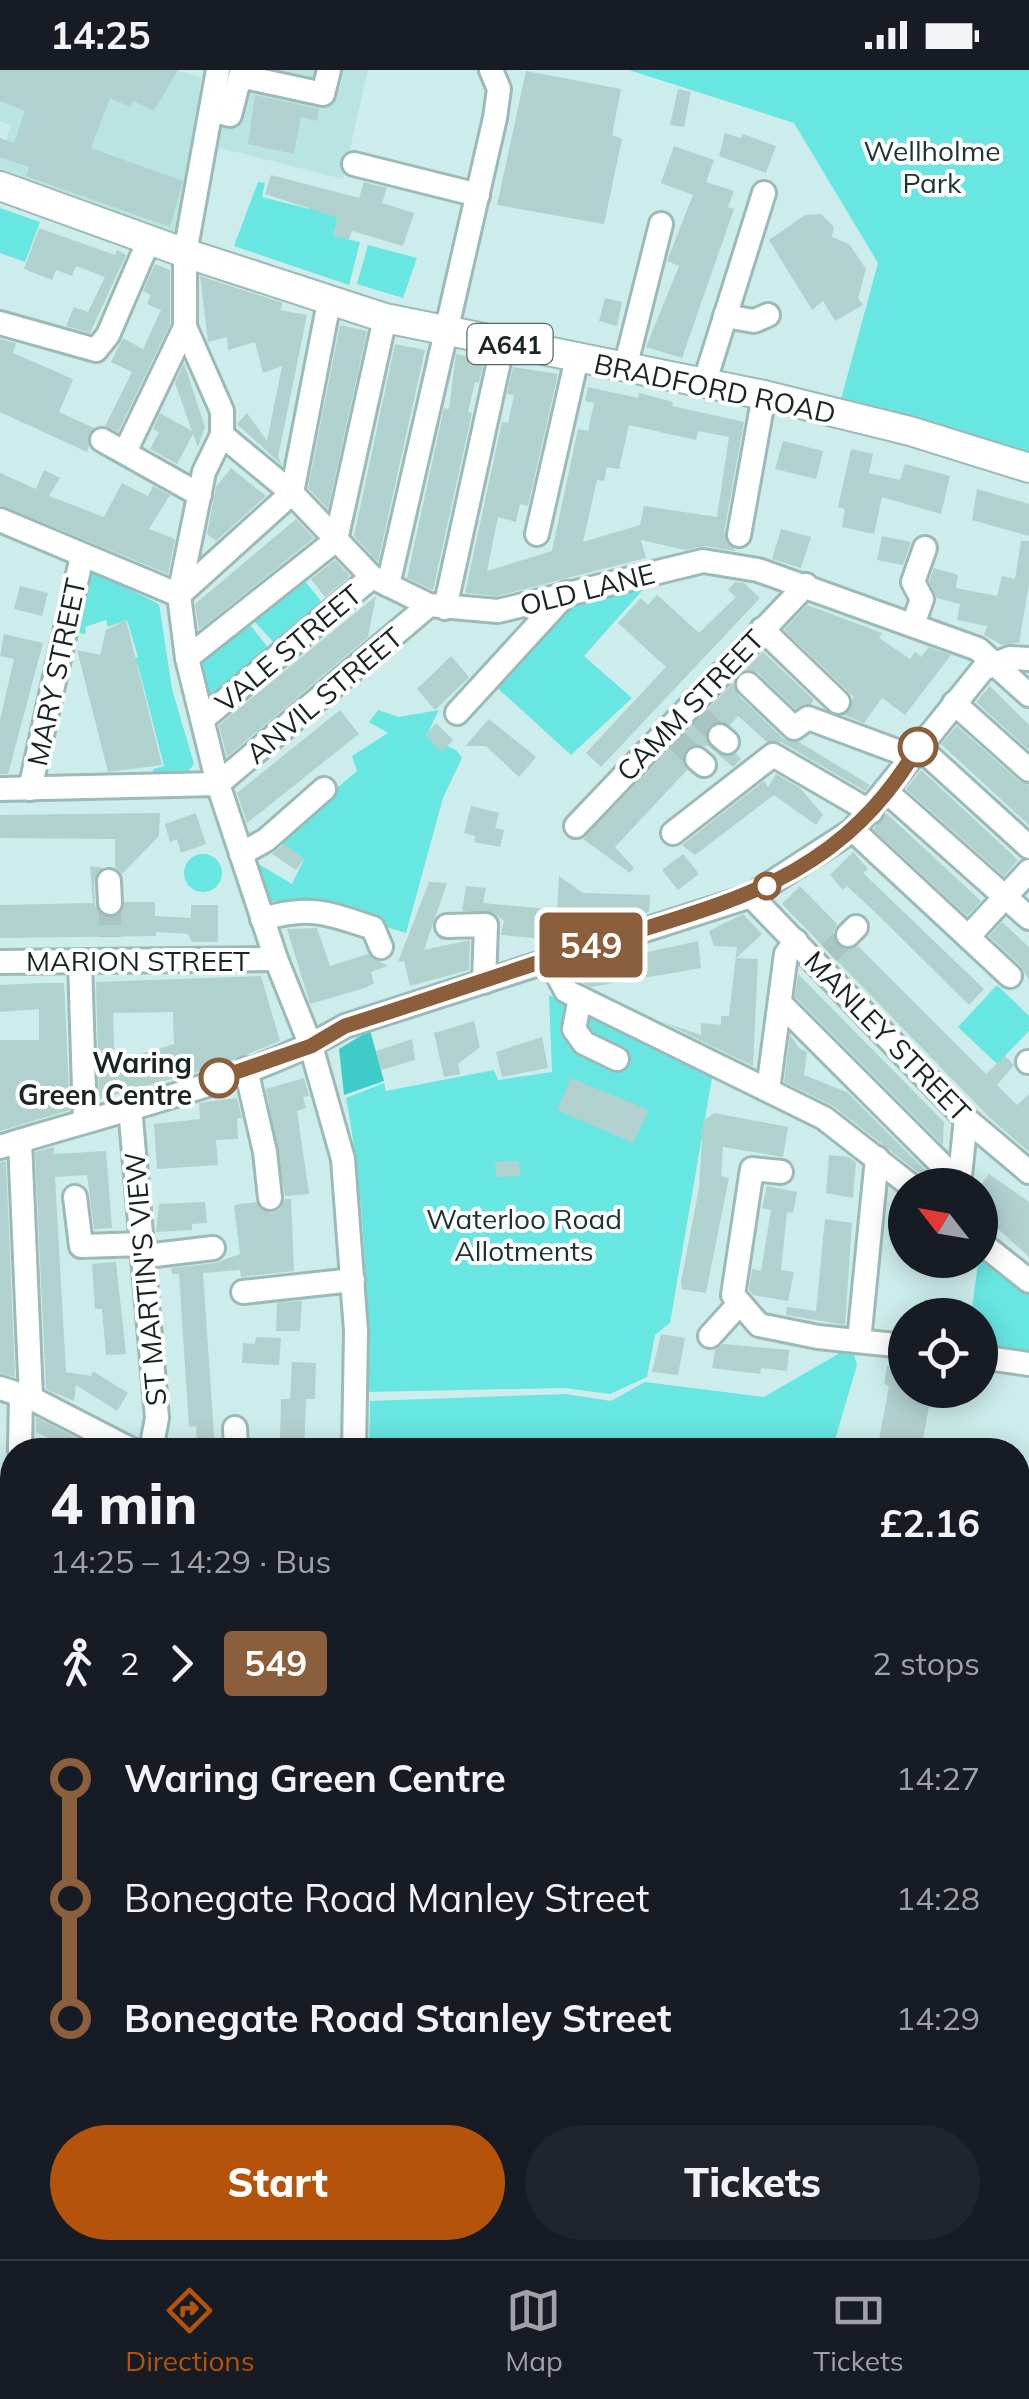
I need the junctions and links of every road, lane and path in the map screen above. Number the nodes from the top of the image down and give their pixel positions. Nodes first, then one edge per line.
1 (218, 70) edge
2 (329, 70) edge
3 (490, 70) edge
4 (211, 110) junction
5 (354, 164) dead end
6 (0, 186) edge
7 (764, 193) dead end
8 (478, 195) junction
9 (661, 224) dead end
10 (150, 240) junction
11 (184, 253) junction
12 (329, 302) junction
13 (768, 315) dead end
14 (725, 316) junction
15 (385, 318) junction
16 (0, 323) edge
17 (185, 327) junction
18 (446, 329) junction
19 (502, 343) junction
20 (577, 358) junction
21 (625, 368) junction
22 (704, 384) junction
23 (764, 395) junction
24 (222, 434) junction
25 (102, 440) dead end
26 (125, 452) junction
27 (1029, 468) edge
28 (292, 493) junction
29 (200, 495) junction
30 (0, 520) edge
31 (537, 534) dead end
32 (740, 535) dead end
33 (336, 540) junction
34 (925, 548) dead end
35 (82, 556) junction
36 (380, 581) junction
37 (806, 585) junction
38 (567, 593) junction
39 (179, 595) junction
40 (437, 607) junction
41 (913, 625) junction
42 (762, 629) junction
43 (187, 658) junction
44 (1029, 659) edge
45 (996, 664) junction
46 (737, 674) junction
47 (1029, 695) edge
48 (838, 702) dead end
49 (954, 702) junction
50 (457, 713) dead end
51 (203, 719) junction
52 (916, 752) junction
53 (1029, 770) edge
54 (218, 784) junction
55 (0, 789) edge
56 (324, 789) dead end
57 (30, 790) junction
58 (887, 792) junction
59 (870, 812) junction
60 (576, 826) dead end
61 (853, 830) junction
62 (673, 833) dead end
63 (1029, 847) edge
64 (241, 854) junction
65 (1029, 871) edge
66 (751, 896) junction
67 (1005, 897) junction
68 (1029, 918) edge
69 (262, 919) junction
70 (446, 926) dead end
71 (110, 936) tunnel mouth
72 (968, 937) junction
73 (796, 942) junction
74 (381, 947) dead end
75 (550, 958) junction
76 (276, 959) junction
77 (80, 961) junction
78 (109, 961) junction
79 (0, 962) edge
80 (1010, 976) dead end
81 (484, 982) junction
82 (580, 998) junction
83 (780, 1003) junction
84 (311, 1046) junction
85 (618, 1059) dead end
86 (246, 1069) junction
87 (768, 1090) junction
88 (130, 1106) junction
89 (966, 1118) junction
90 (85, 1120) junction
91 (10, 1144) edge
92 (877, 1158) junction
93 (889, 1168) edge
94 (944, 1168) edge
95 (961, 1168) edge
96 (762, 1170) dead end
97 (1029, 1172) edge
98 (75, 1197) dead end
99 (270, 1198) dead end
100 (213, 1248) dead end
101 (145, 1250) junction
102 (998, 1256) edge
103 (353, 1280) junction
104 (1029, 1281) edge
105 (243, 1292) dead end
106 (739, 1304) junction
107 (710, 1336) dead end
108 (859, 1341) junction
109 (888, 1344) edge
110 (998, 1360) edge
111 (1029, 1364) edge
112 (18, 1393) edge
113 (20, 1438) edge
114 (98, 1438) edge
115 (154, 1438) edge
116 (354, 1438) edge

1 - 4 street
2 - 4 street
3 - 8 street
4 - 11 street
5 - 8 street
6 - 10 main road, BRADFORD ROAD / A641
7 - 14 street
8 - 18 street
9 - 21 street
10 - 11 main road, BRADFORD ROAD / A641
10 - 16 street
11 - 12 main road, BRADFORD ROAD / A641
11 - 17 street
12 - 15 main road, BRADFORD ROAD / A641
12 - 28 street
13 - 14 street
14 - 22 street
15 - 18 main road, BRADFORD ROAD / A641
15 - 33 street
17 - 24 street
17 - 26 street
18 - 19 main road, BRADFORD ROAD / A641
18 - 36 street
19 - 20 main road, BRADFORD ROAD / A641
19 - 40 street
20 - 21 main road, BRADFORD ROAD / A641
20 - 31 street
21 - 22 main road, BRADFORD ROAD / A641
22 - 23 main road, BRADFORD ROAD / A641
23 - 27 main road, BRADFORD ROAD / A641
23 - 32 street
24 - 28 street, OLD LANE
24 - 29 street
25 - 26 street
26 - 29 street
28 - 33 street, OLD LANE
28 - 39 street
29 - 39 street
30 - 35 street
33 - 36 street, OLD LANE
33 - 43 street
34 - 41 street
35 - 39 street
35 - 57 street, MARY STREET
36 - 40 street, OLD LANE
36 - 51 street, VALE STREET
37 - 38 street, OLD LANE
37 - 41 street, OLD LANE
37 - 42 street, CAMM STREET
38 - 40 street, OLD LANE
38 - 50 street
39 - 43 street
40 - 54 street, ANVIL STREET
41 - 45 street, OLD LANE
42 - 46 street, CAMM STREET
42 - 48 street
43 - 51 street
44 - 45 street
45 - 47 street, OLD LANE
45 - 49 street
46 - 52 street
46 - 60 street, CAMM STREET
49 - 52 street
49 - 53 street
51 - 54 street
52 - 58 street
52 - 63 street
54 - 57 street
54 - 64 street
55 - 57 street
56 - 64 street
58 - 59 street
58 - 67 street
59 - 61 street
59 - 62 street
61 - 66 street
61 - 72 street
64 - 69 street
65 - 67 street
66 - 73 street, MANLEY STREET
66 - 75 street
67 - 68 street
67 - 72 street
69 - 74 street
69 - 76 street
70 - 81 street
71 - 78 street
72 - 80 street
73 - 83 street
73 - 89 street, MANLEY STREET
75 - 81 street
75 - 82 street
76 - 78 street, MARION STREET
76 - 84 street
77 - 78 street, MARION STREET
77 - 79 street, MARION STREET
77 - 90 street
81 - 84 street
82 - 85 street
82 - 87 street
83 - 87 street
83 - 94 street
84 - 86 street
84 - 103 street
86 - 88 street
86 - 99 street
87 - 92 street
88 - 90 street
88 - 101 street, ST MARTIN'S VIEW
89 - 95 street
89 - 97 street, MANLEY STREET
90 - 91 street
91 - 112 street
92 - 93 street
92 - 108 street
96 - 106 street
98 - 101 street
100 - 101 street
101 - 115 street, ST MARTIN'S VIEW
102 - 104 street
103 - 105 street
103 - 116 street
106 - 107 street
106 - 108 street
108 - 109 street
110 - 111 street
112 - 113 street
112 - 114 street

